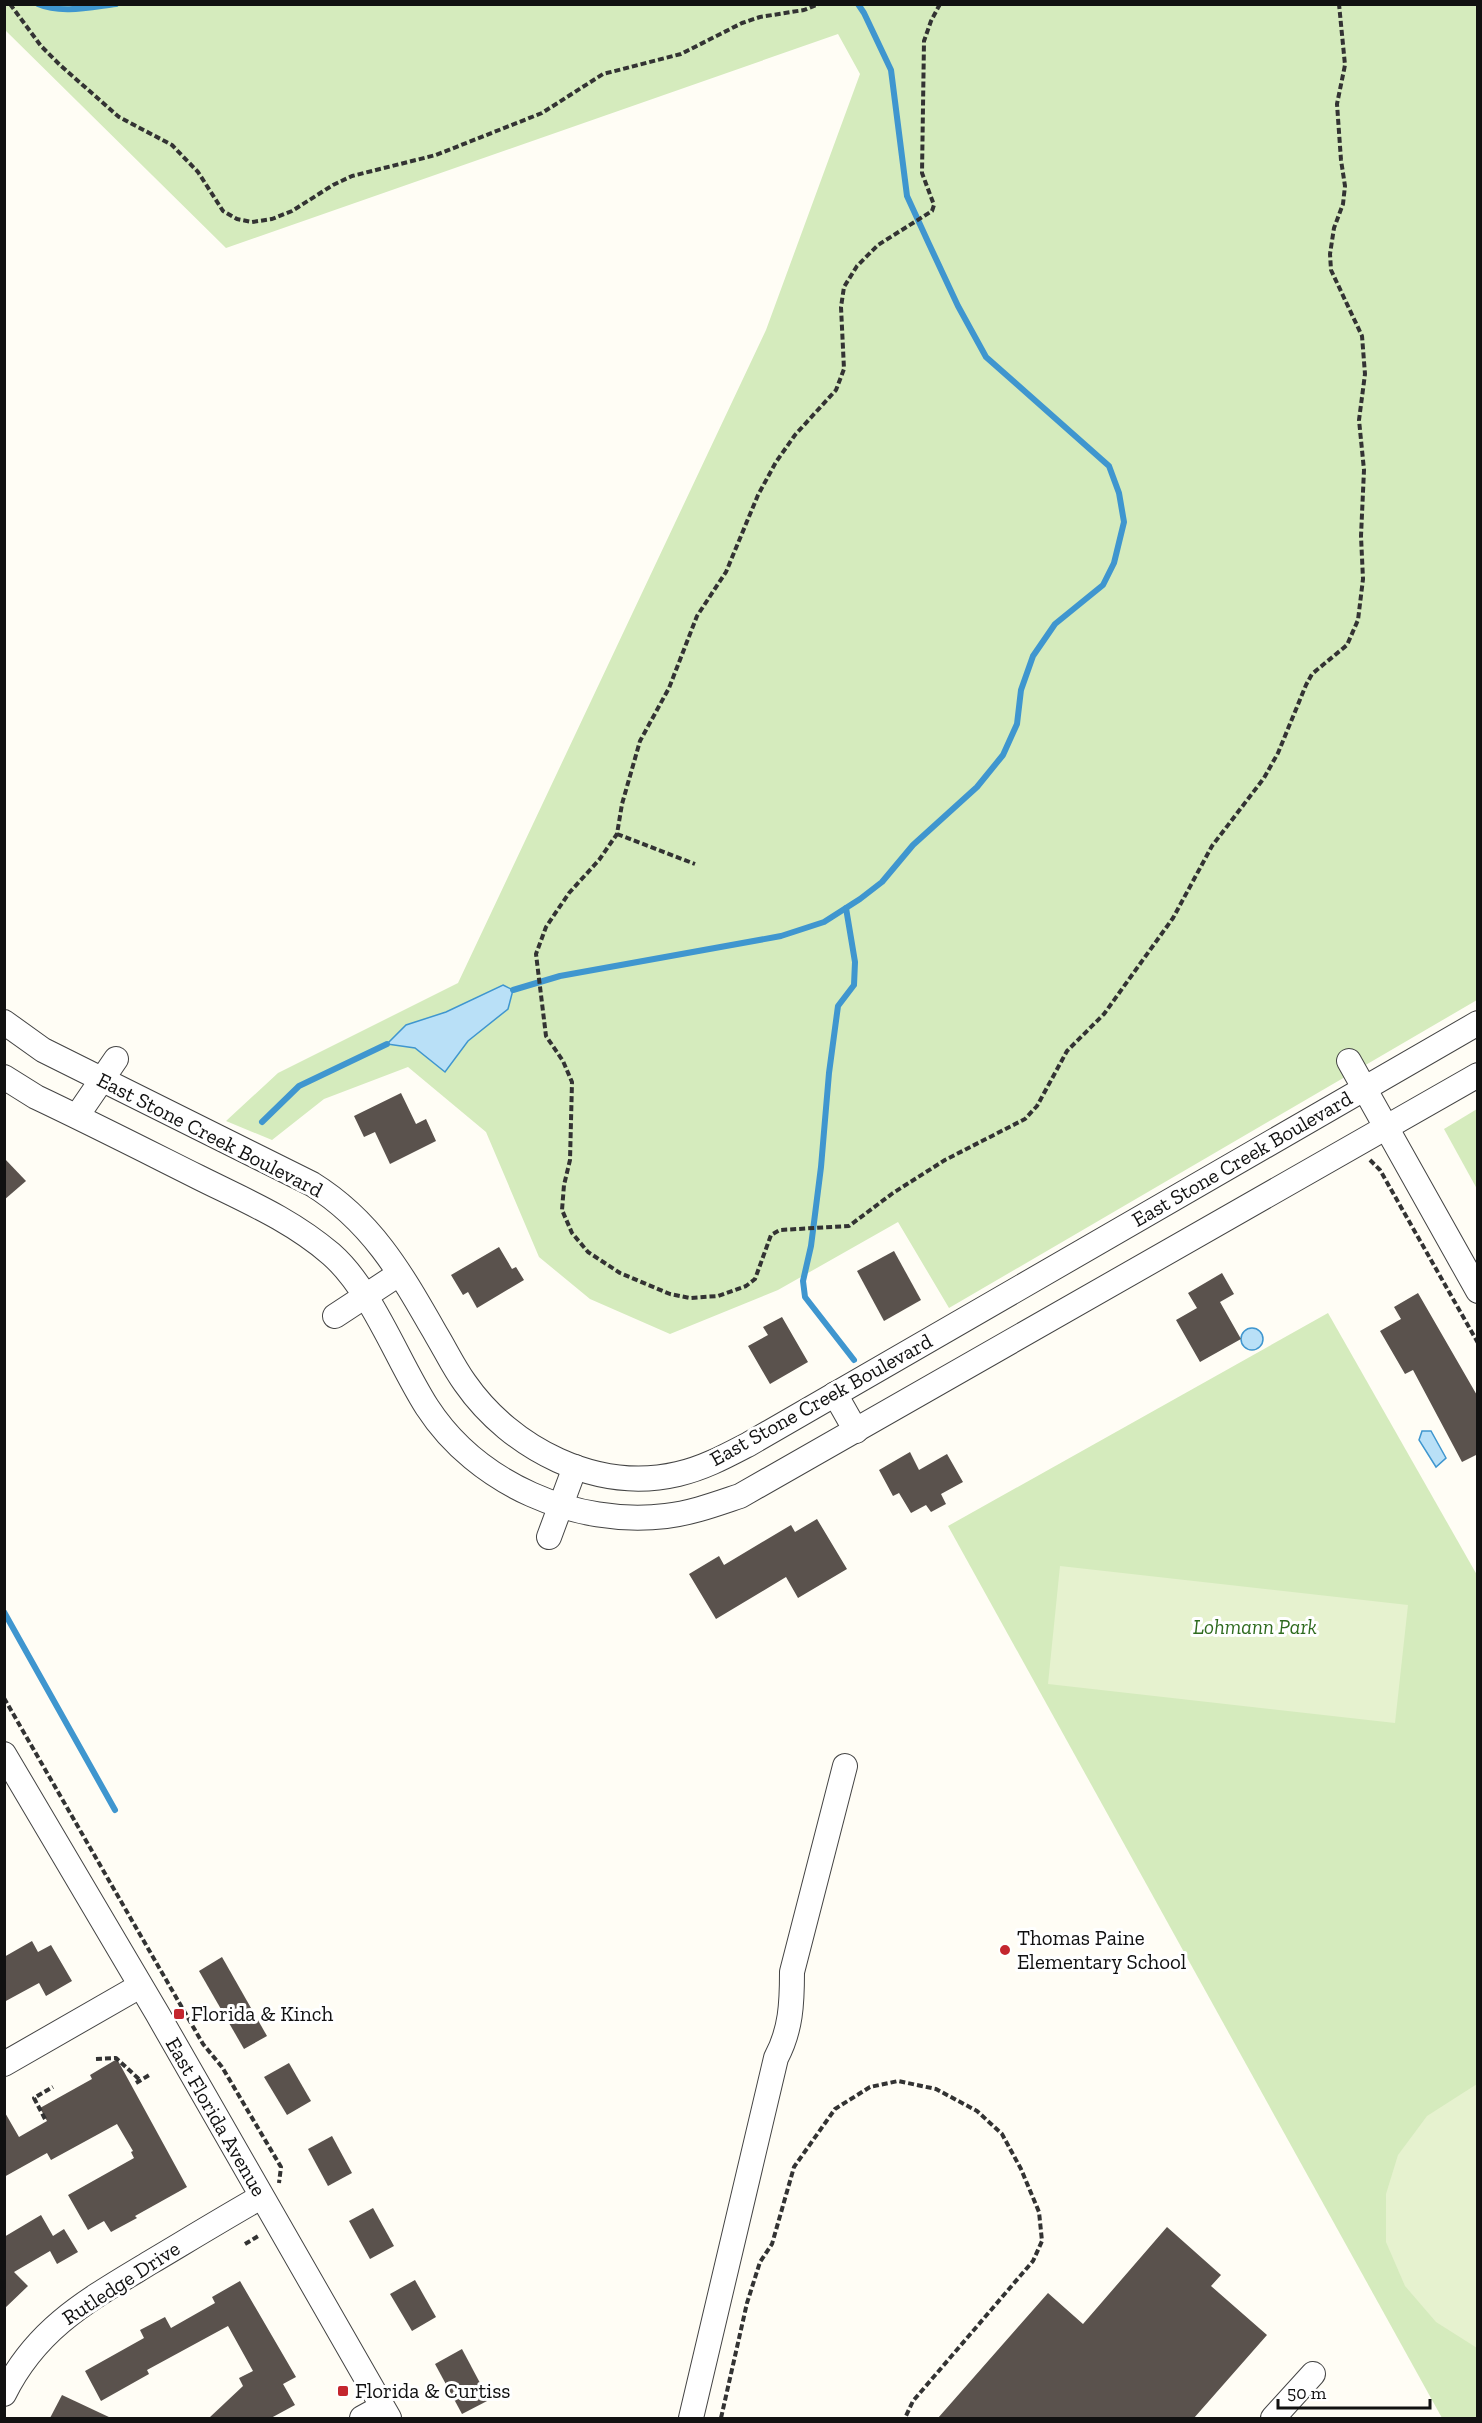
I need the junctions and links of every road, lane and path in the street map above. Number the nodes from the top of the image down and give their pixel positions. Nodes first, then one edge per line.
1 (10, 4) edge
2 (819, 4) edge
3 (940, 4) edge
4 (1339, 4) edge
5 (617, 834) junction
6 (695, 864) dead end
7 (4, 1022) edge
8 (1478, 1023) edge
9 (116, 1059) dead end
10 (1349, 1061) dead end
11 (1478, 1075) edge
12 (4, 1077) edge
13 (101, 1081) junction
14 (1365, 1089) junction
15 (77, 1116) junction
16 (1387, 1127) junction
17 (1370, 1160) dead end
18 (399, 1274) junction
19 (1478, 1291) edge
20 (365, 1297) junction
21 (335, 1316) dead end
22 (1478, 1342) edge
23 (835, 1394) junction
24 (856, 1431) junction
25 (575, 1467) junction
26 (560, 1506) junction
27 (549, 1537) dead end
28 (4, 1698) edge
29 (4, 1754) edge
30 (845, 1766) dead end
31 (140, 1986) junction
32 (96, 2059) dead end
33 (4, 2064) edge
34 (151, 2074) dead end
35 (53, 2087) dead end
36 (45, 2120) dead end
37 (281, 2167) dead end
38 (261, 2196) junction
39 (1313, 2374) dead end
40 (4, 2394) edge
41 (378, 2414) edge
42 (691, 2418) edge
43 (721, 2418) edge
44 (905, 2418) edge
45 (1274, 2418) edge

1 - 2 path
3 - 5 path
4 - 5 path
5 - 6 path
7 - 13 street, East Stone Creek Boulevard
8 - 14 street, East Stone Creek Boulevard
9 - 13 street
10 - 14 street
11 - 16 street, East Stone Creek Boulevard
12 - 15 street, East Stone Creek Boulevard
13 - 15 street
13 - 18 street, East Stone Creek Boulevard
14 - 16 street
14 - 23 street, East Stone Creek Boulevard
15 - 20 street, East Stone Creek Boulevard
16 - 19 street
16 - 24 street, East Stone Creek Boulevard
17 - 22 path
18 - 20 street
18 - 25 street, East Stone Creek Boulevard
20 - 21 street
20 - 26 street, East Stone Creek Boulevard
23 - 24 street
23 - 25 street, East Stone Creek Boulevard
24 - 26 street, East Stone Creek Boulevard
25 - 26 street
26 - 27 street
28 - 37 path
29 - 31 street, East Florida Avenue
30 - 42 street
31 - 33 street
31 - 38 street, East Florida Avenue
32 - 34 path
35 - 36 path
38 - 40 street, Rutledge Drive
38 - 41 street, East Florida Avenue
39 - 45 street
43 - 44 path

